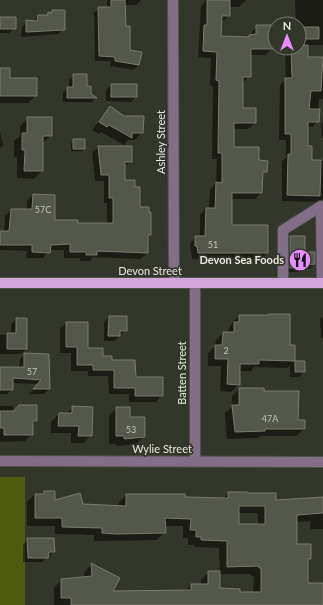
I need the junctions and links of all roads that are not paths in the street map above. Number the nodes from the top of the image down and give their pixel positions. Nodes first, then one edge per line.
1 (173, 0) edge
2 (0, 283) edge
3 (174, 283) junction
4 (322, 283) edge
5 (194, 284) junction
6 (283, 284) junction
7 (0, 461) edge
8 (194, 462) junction
9 (323, 462) edge

1 - 3 street, Ashley Street
2 - 3 main road, Devon Street
3 - 5 main road, Devon Street
4 - 6 main road, Devon Street
4 - 6 street
5 - 6 main road, Devon Street
5 - 8 street, Batten Street
7 - 8 street, Wylie Street
8 - 9 street, Wylie Street

